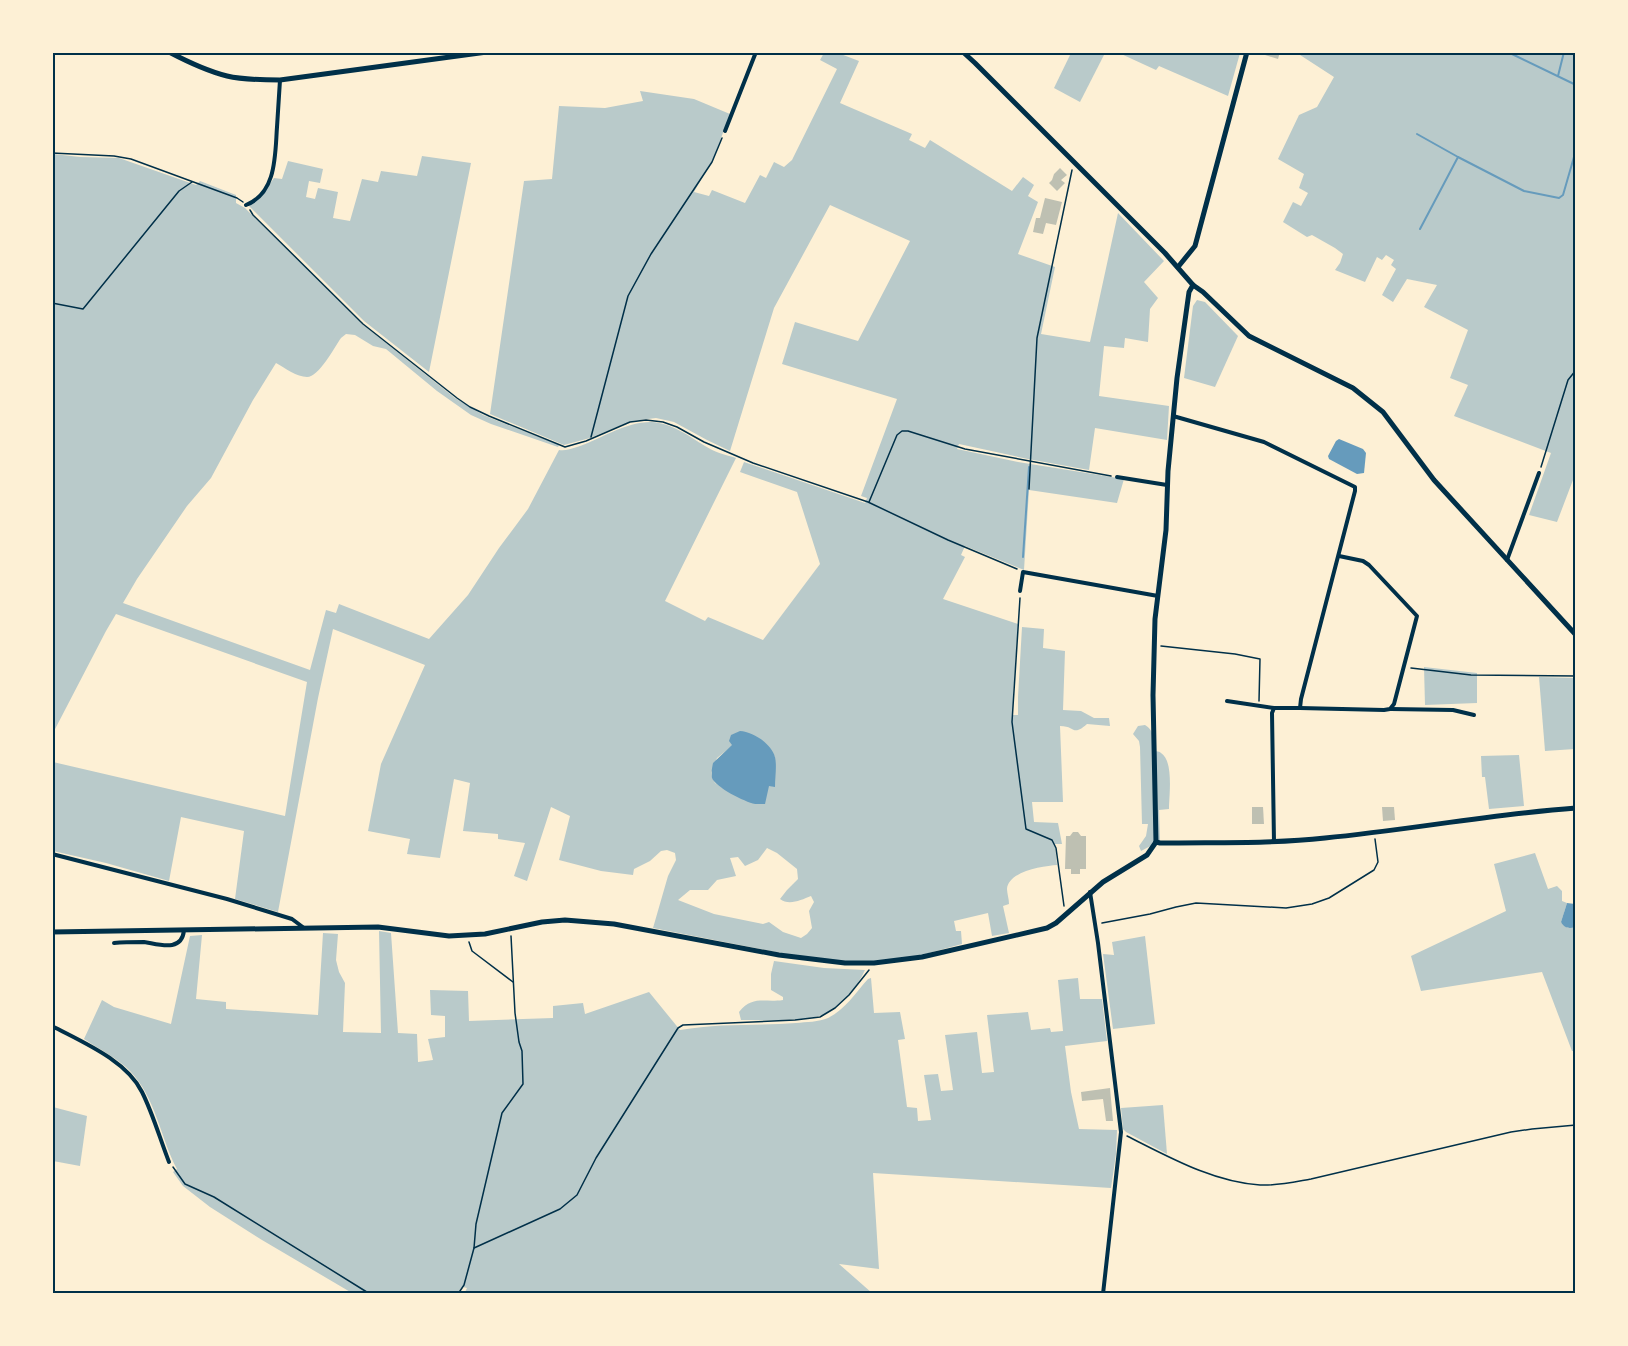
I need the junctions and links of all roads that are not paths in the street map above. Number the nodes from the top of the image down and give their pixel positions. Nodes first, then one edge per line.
1 (169, 52) edge
2 (487, 52) edge
3 (756, 52) edge
4 (963, 52) edge
5 (1246, 52) edge
6 (280, 80) junction
7 (725, 131) road end
8 (246, 205) road end
9 (1178, 267) junction
10 (1193, 285) junction
11 (1173, 416) junction
12 (1539, 473) road end
13 (1117, 477) road end
14 (1167, 485) junction
15 (1339, 556) junction
16 (1507, 560) junction
17 (1020, 591) road end
18 (1158, 596) junction
19 (1575, 635) edge
20 (1227, 701) dead end
21 (1274, 708) junction
22 (1300, 708) junction
23 (1390, 709) junction
24 (1474, 715) dead end
25 (1575, 808) edge
26 (1156, 842) junction
27 (1274, 842) junction
28 (52, 854) edge
29 (1090, 892) junction
30 (305, 928) junction
31 (184, 930) junction
32 (52, 932) edge
33 (114, 943) dead end
34 (52, 1026) edge
35 (169, 1162) road end
36 (1103, 1293) edge

1 - 6 street
2 - 6 street
3 - 7 street
4 - 9 street
5 - 9 street
6 - 8 street
9 - 10 street
10 - 11 street
10 - 16 street
11 - 14 street
11 - 15 street
12 - 16 street
13 - 14 street
14 - 18 street
15 - 22 street
15 - 23 street
16 - 19 street
17 - 18 street
18 - 26 street
20 - 21 street
21 - 22 street
21 - 27 street
22 - 23 street
23 - 24 street
25 - 27 street
26 - 27 street
26 - 29 street
28 - 30 street
29 - 30 street
29 - 36 street
30 - 31 street
31 - 32 street
31 - 33 street
34 - 35 street

